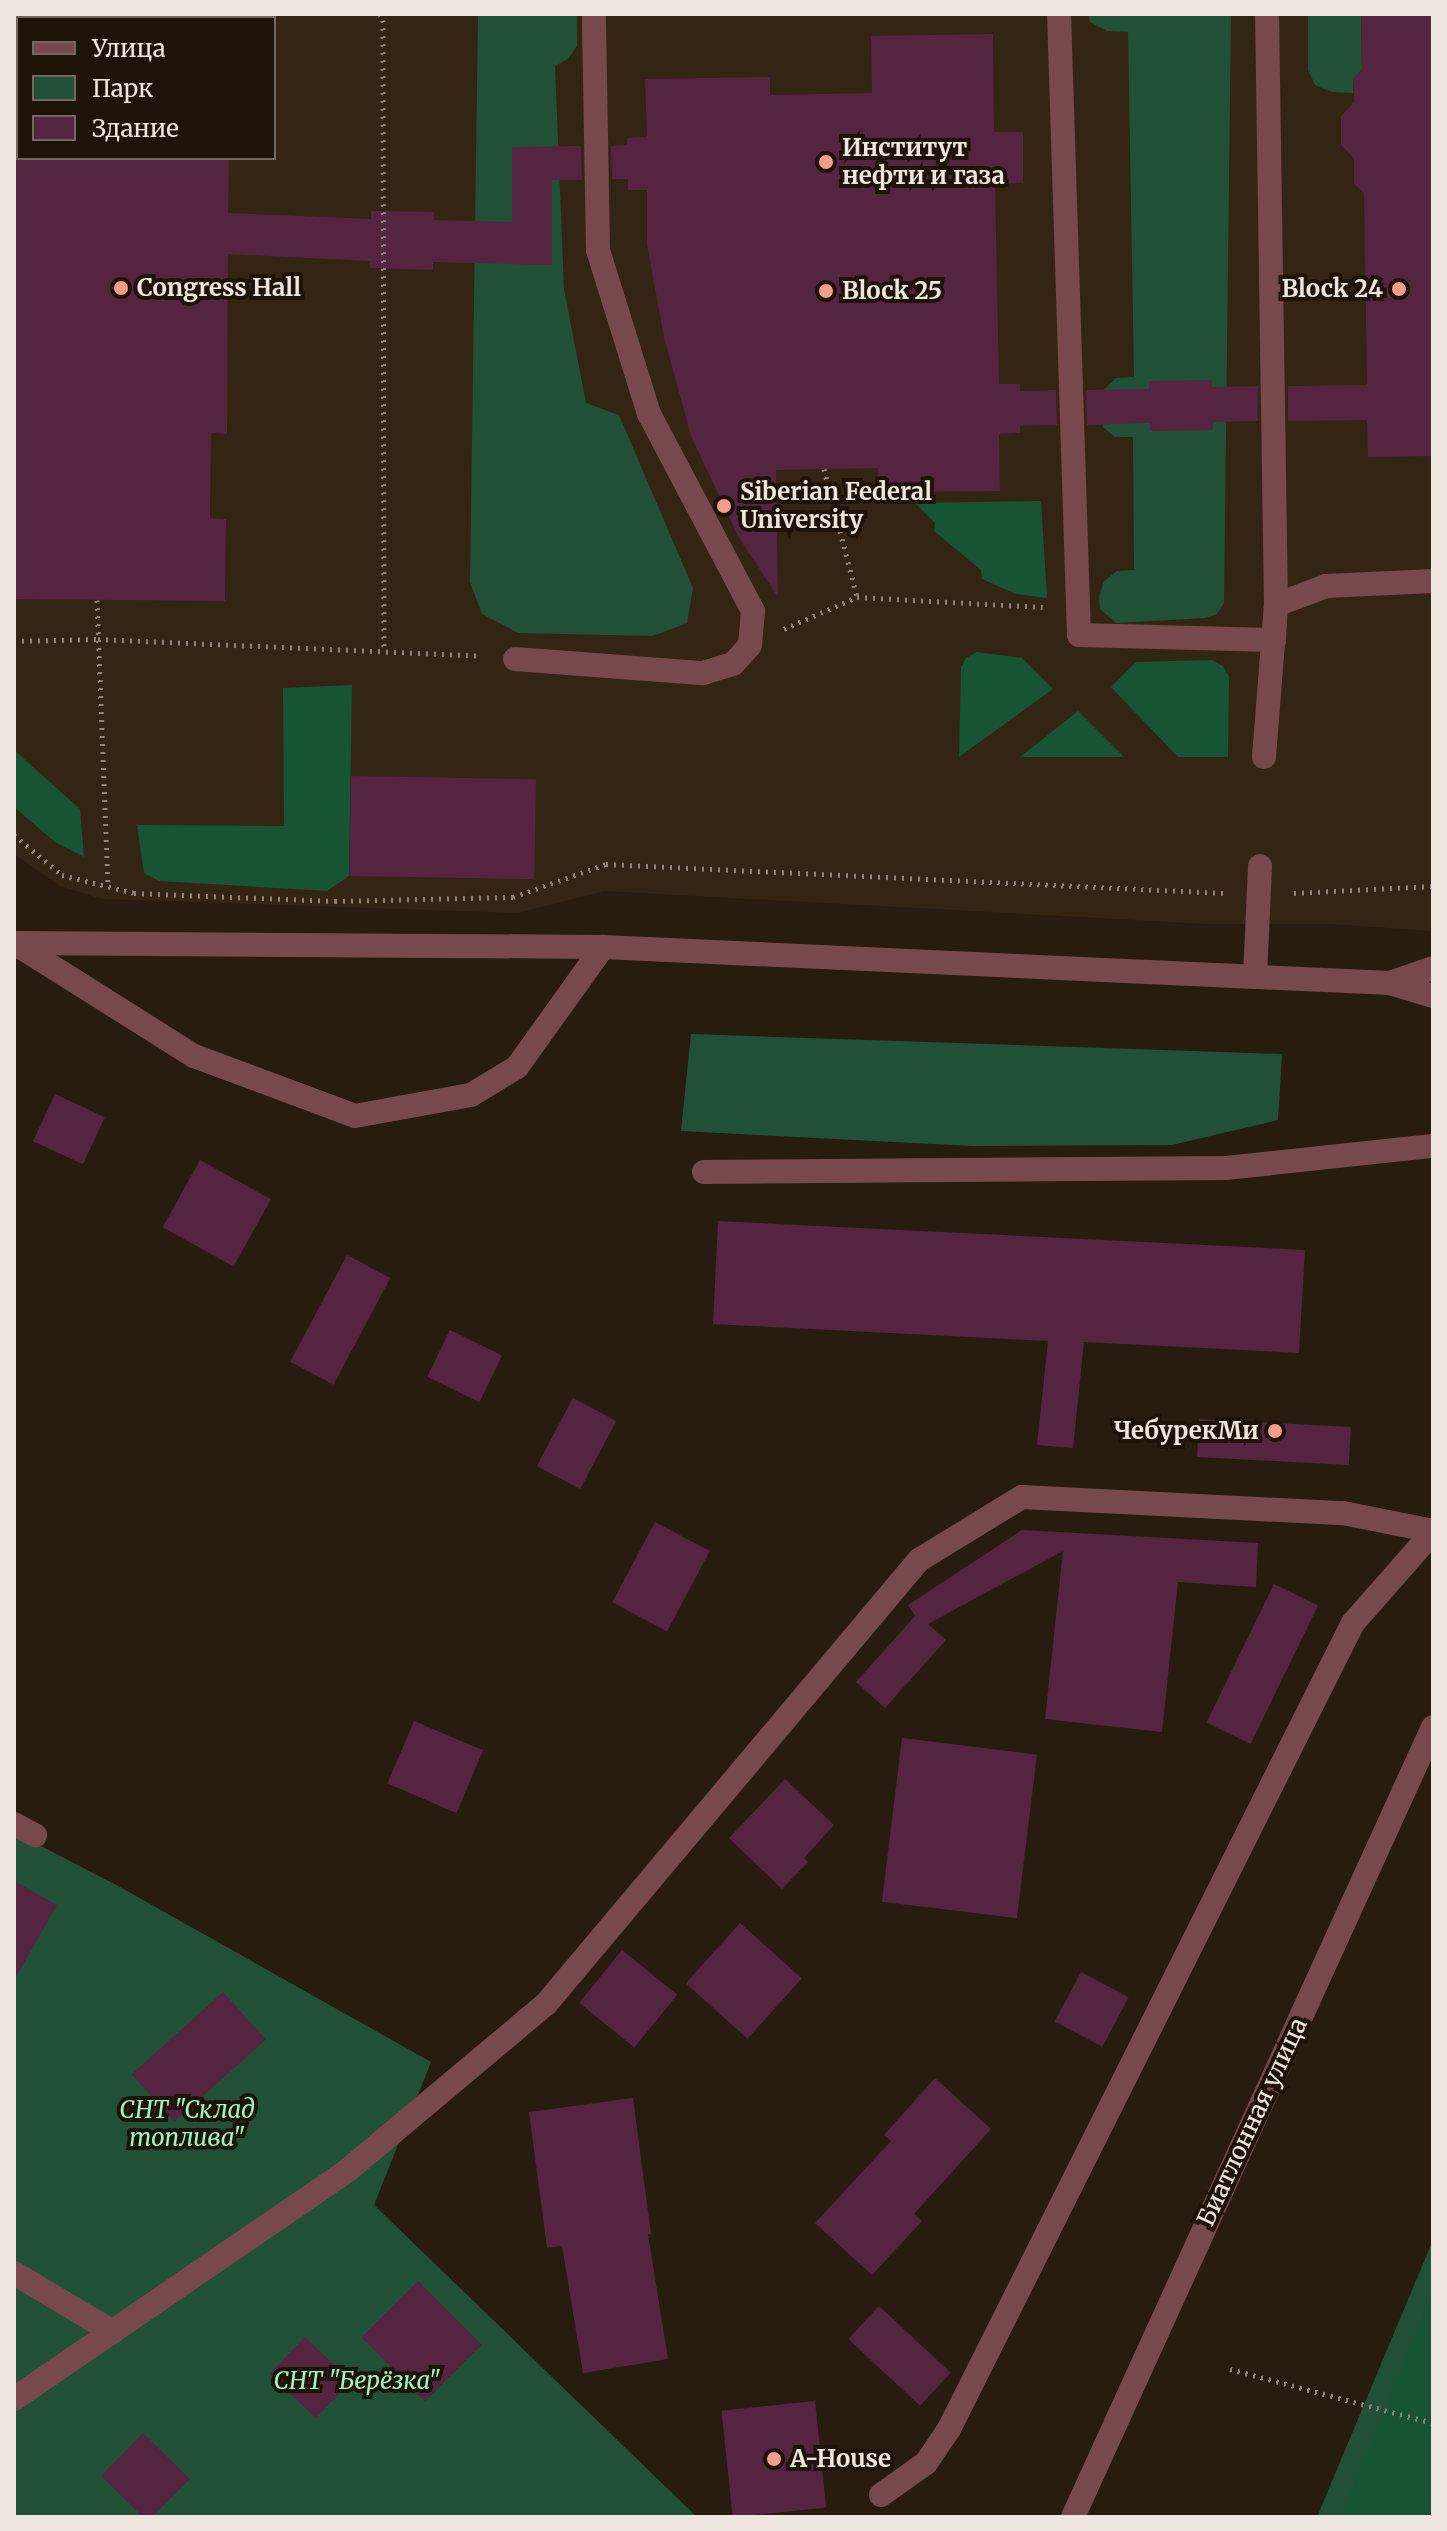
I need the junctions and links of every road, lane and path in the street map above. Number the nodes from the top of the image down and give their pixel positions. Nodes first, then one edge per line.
1 (594, 14) edge
2 (1059, 14) edge
3 (1267, 14) edge
4 (383, 16) edge
5 (824, 469) dead end
6 (1433, 581) edge
7 (857, 597) junction
8 (97, 600) dead end
9 (1276, 605) junction
10 (1079, 609) junction
11 (98, 639) junction
12 (1274, 640) junction
13 (14, 641) edge
14 (750, 645) junction
15 (384, 650) junction
16 (515, 659) joint
17 (1264, 757) dead end
18 (14, 835) edge
19 (1260, 866) dead end
20 (108, 886) junction
21 (1433, 886) edge
22 (1260, 895) junction
23 (15, 944) edge
24 (603, 947) junction
25 (1433, 968) edge
26 (1255, 977) junction
27 (1390, 983) junction
28 (1433, 996) edge
29 (1433, 1146) edge
30 (704, 1172) dead end
31 (1433, 1532) edge
32 (1433, 1727) edge
33 (14, 2273) edge
34 (113, 2332) junction
35 (1230, 2369) dead end
36 (14, 2399) edge
37 (1433, 2423) edge
38 (881, 2495) dead end
39 (1073, 2517) edge

1 - 14 street
2 - 10 street
3 - 9 street
4 - 15 path
5 - 7 path
6 - 9 street
7 - 10 path
7 - 14 path
8 - 11 path
9 - 12 street
10 - 12 street
11 - 13 path
11 - 15 path
11 - 20 path
12 - 17 street
14 - 16 street
15 - 16 path
18 - 20 path
19 - 22 street
20 - 22 path
21 - 22 path
22 - 26 street
23 - 24 street
23 - 24 street
24 - 26 street
25 - 27 street
26 - 27 street
27 - 28 street
29 - 30 street
31 - 34 street
31 - 38 street
32 - 39 street, Биатлонная улица
33 - 34 street
34 - 36 street
35 - 37 path

